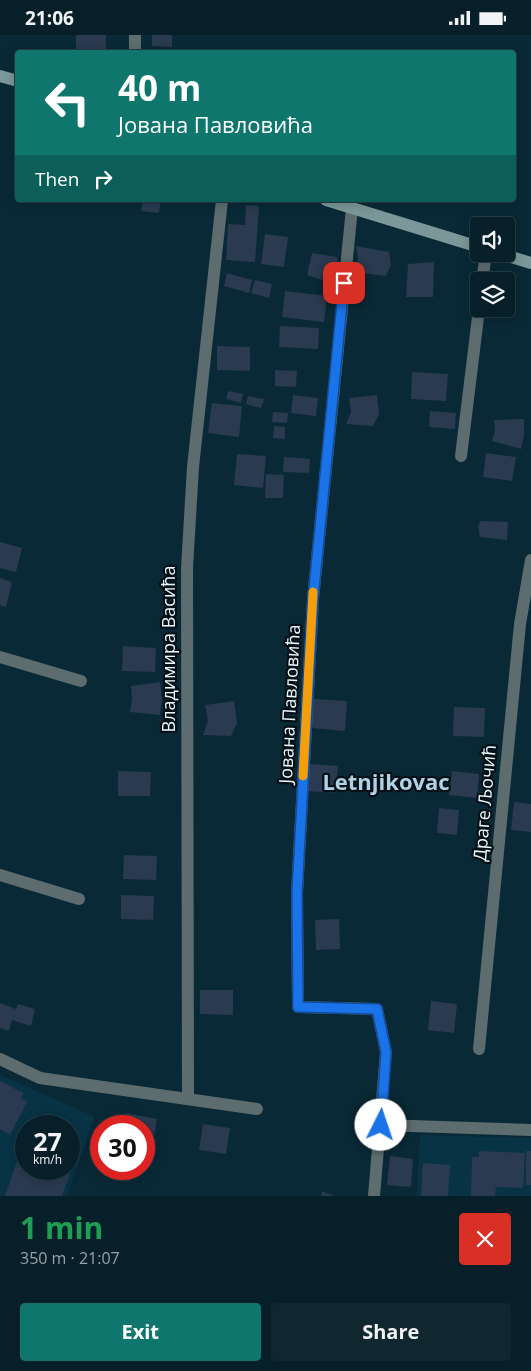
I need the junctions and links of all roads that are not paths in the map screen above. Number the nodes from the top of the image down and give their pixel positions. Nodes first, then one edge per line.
1 (135, 35) edge
2 (135, 50) edge
3 (0, 76) edge
4 (15, 80) edge
5 (222, 202) edge
6 (332, 202) edge
7 (352, 208) junction
8 (470, 244) edge
9 (515, 258) edge
10 (531, 263) edge
11 (478, 317) edge
12 (461, 456) dead end
13 (531, 560) edge
14 (0, 657) edge
15 (81, 681) dead end
16 (0, 875) edge
17 (78, 899) dead end
18 (479, 1049) dead end
19 (0, 1059) edge
20 (188, 1099) junction
21 (257, 1109) dead end
22 (381, 1125) junction
23 (531, 1129) edge
24 (374, 1196) edge

1 - 2 street
3 - 4 street
5 - 20 street, Владимира Васића
6 - 7 street
7 - 8 street
7 - 22 street, Јована Павловића
9 - 10 street
11 - 12 street
13 - 18 street, Драге Љочић
14 - 15 street
16 - 17 street
19 - 20 street
20 - 21 street
22 - 23 street
22 - 24 street

